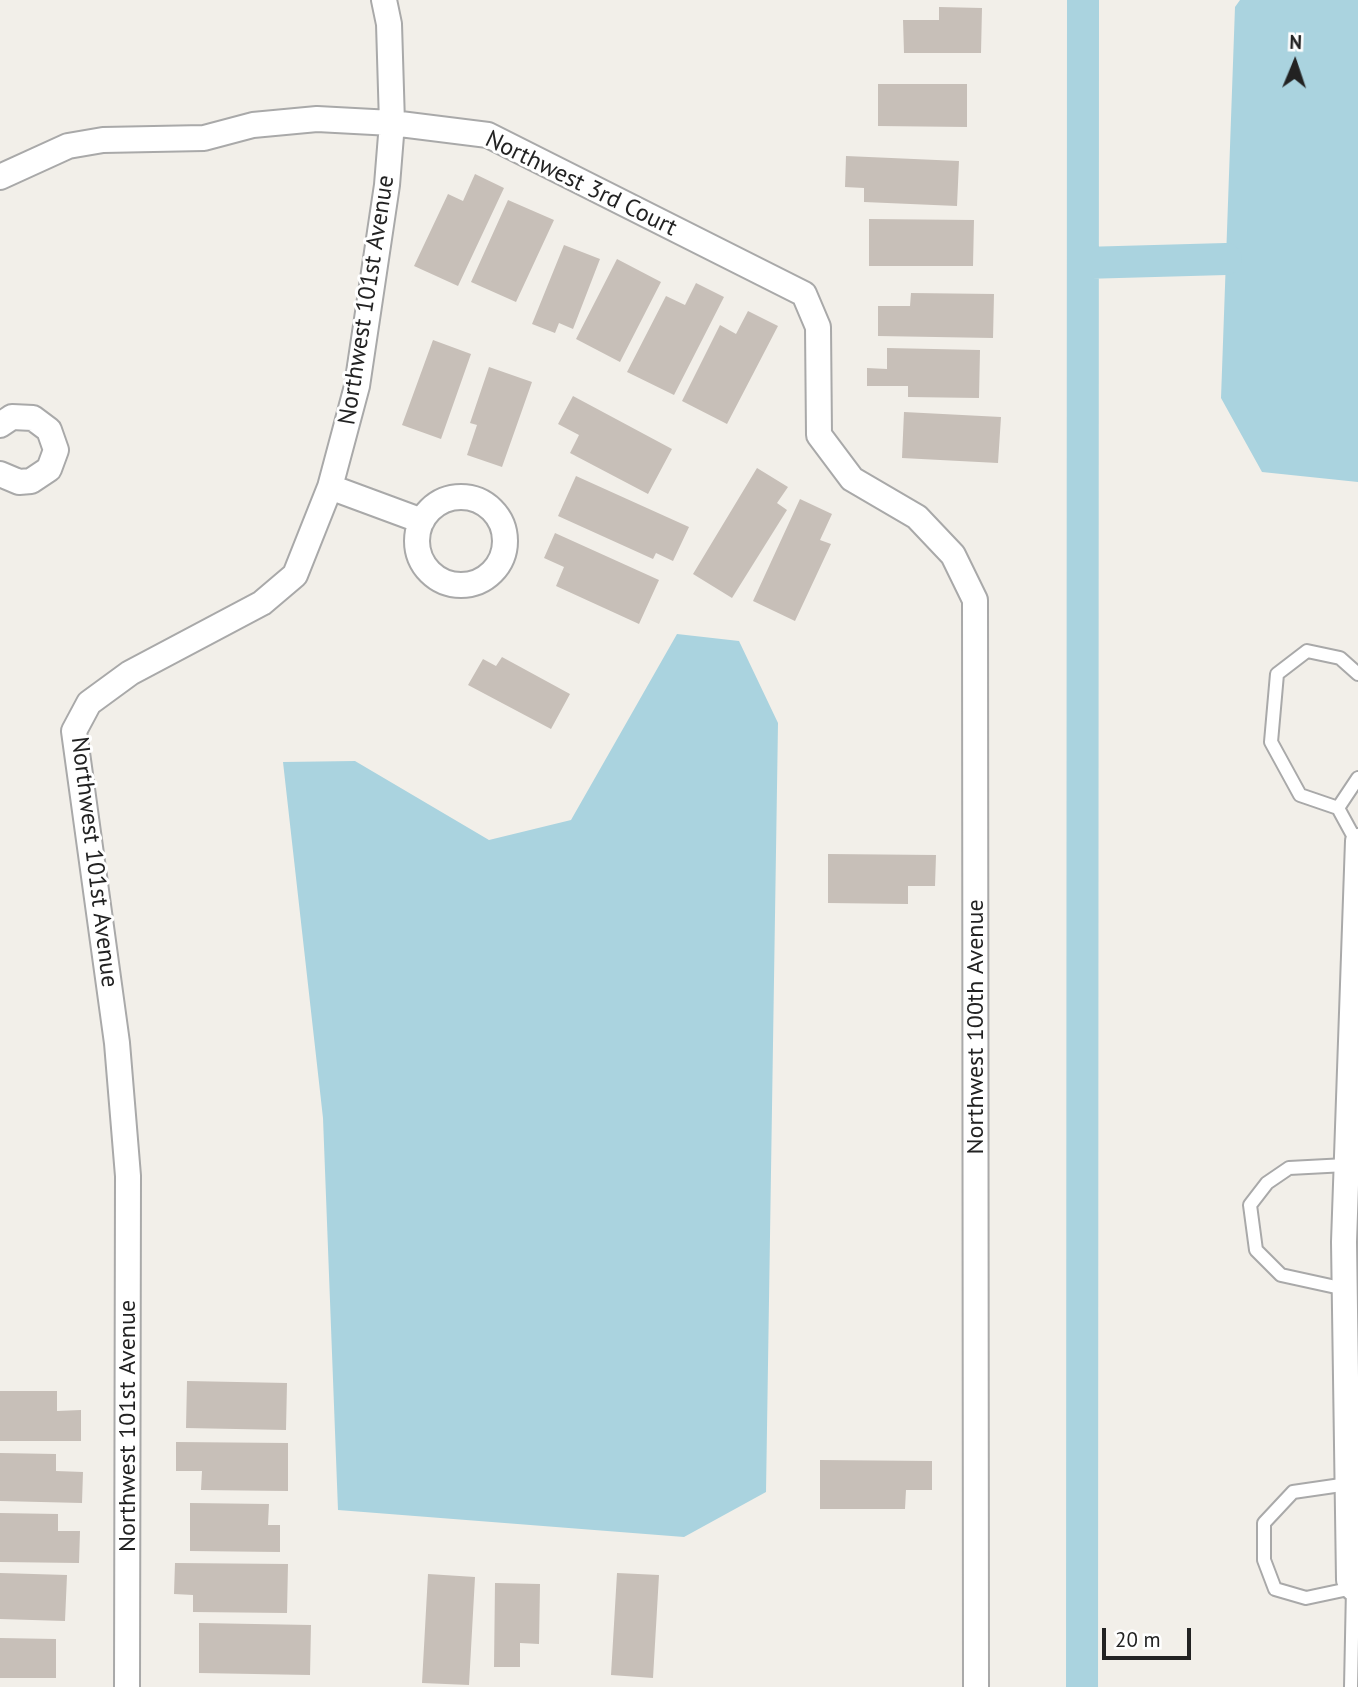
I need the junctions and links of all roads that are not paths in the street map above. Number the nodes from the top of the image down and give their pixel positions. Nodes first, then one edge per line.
1 (384, 0) edge
2 (392, 123) junction
3 (0, 177) edge
4 (1, 420) edge
5 (819, 435) joint
6 (0, 474) edge
7 (330, 487) junction
8 (422, 521) dead end
9 (1358, 674) edge
10 (1358, 778) edge
11 (1338, 808) junction
12 (1357, 841) edge
13 (1346, 1165) junction
14 (1345, 1289) junction
15 (1348, 1484) junction
16 (1355, 1588) edge
17 (127, 1687) edge
18 (976, 1687) edge
19 (1351, 1687) edge

1 - 2 street, Northwest 101st Avenue
2 - 3 street, Northwest 3rd Court
2 - 5 street, Northwest 3rd Court
2 - 7 street, Northwest 101st Avenue
4 - 6 street
5 - 18 street, Northwest 100th Avenue
7 - 8 street
7 - 17 street, Northwest 101st Avenue
9 - 11 lane
10 - 11 lane
11 - 12 lane
12 - 13 street
13 - 14 street
13 - 14 lane
14 - 15 street
15 - 16 street
15 - 16 lane
16 - 19 lane

